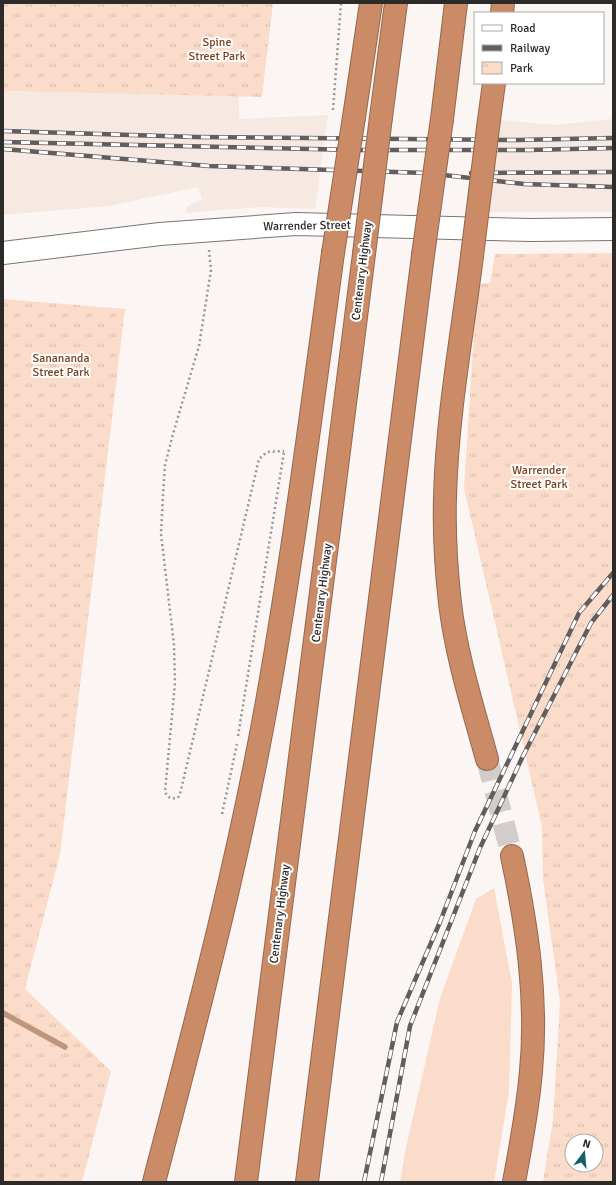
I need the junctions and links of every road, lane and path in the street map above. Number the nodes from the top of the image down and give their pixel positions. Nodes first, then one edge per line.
1 (341, 3) edge
2 (371, 3) edge
3 (396, 3) edge
4 (456, 3) edge
5 (494, 84) edge
6 (343, 116) junction
7 (613, 229) edge
8 (209, 245) dead end
9 (3, 253) edge
10 (285, 443) dead end
11 (284, 451) junction
12 (487, 759) tunnel mouth
13 (222, 815) dead end
14 (512, 856) tunnel mouth
15 (154, 1182) edge
16 (246, 1182) edge
17 (307, 1182) edge
18 (514, 1182) edge

1 - 6 path
2 - 6 highway
3 - 16 highway, Centenary Highway, bridge
4 - 17 highway, bridge
5 - 12 highway, bridge
6 - 15 highway, bridge
7 - 9 street, Warrender Street
8 - 11 path
10 - 11 path
11 - 13 path
14 - 18 highway

